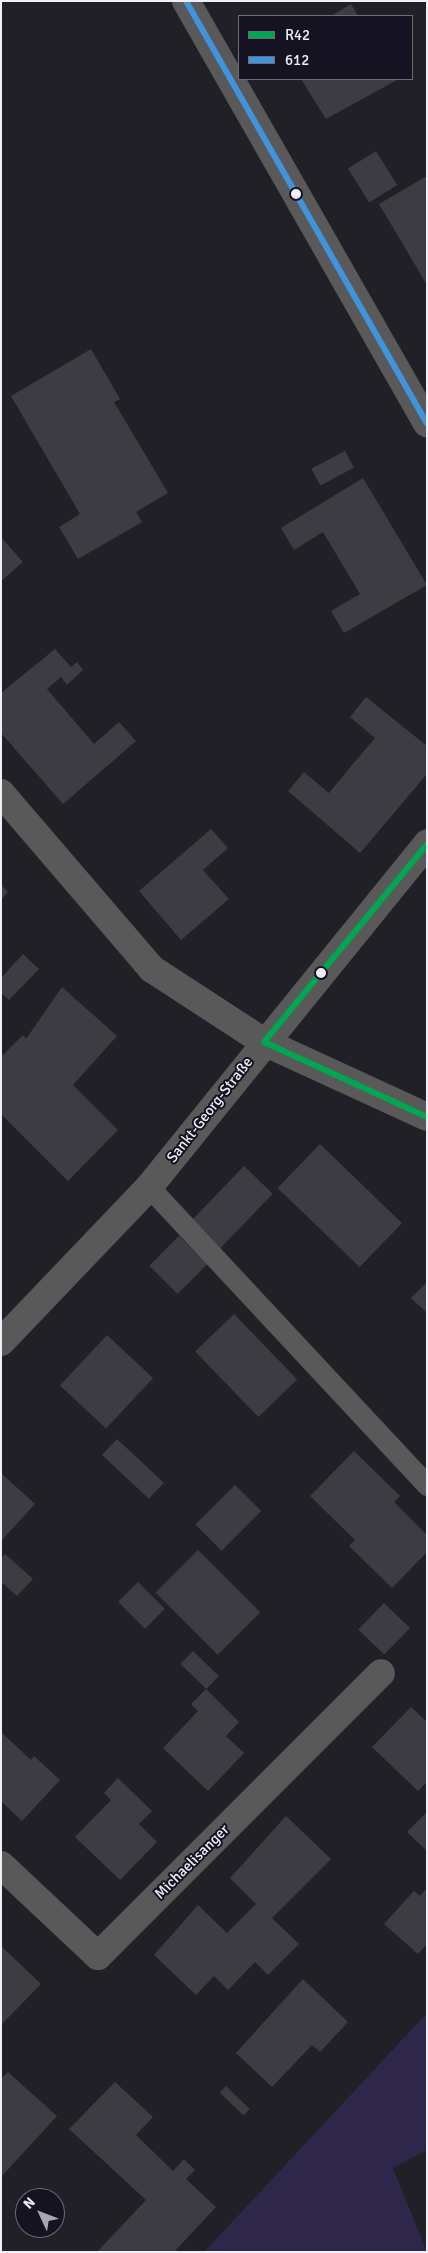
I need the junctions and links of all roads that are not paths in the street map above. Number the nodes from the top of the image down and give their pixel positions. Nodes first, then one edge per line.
1 (186, 1) edge
2 (427, 423) edge
3 (1, 793) edge
4 (427, 844) edge
5 (264, 1042) junction
6 (427, 1117) edge
7 (149, 1187) junction
8 (1, 1342) edge
9 (427, 1485) edge
10 (381, 1673) dead end
11 (1, 1865) edge

1 - 2 street
3 - 5 street
4 - 5 street, Sankt-Georg-Straße
5 - 6 street
5 - 7 street, Sankt-Georg-Straße
7 - 8 street, Sankt-Georg-Straße
7 - 9 lane
10 - 11 street, Michaelisanger

